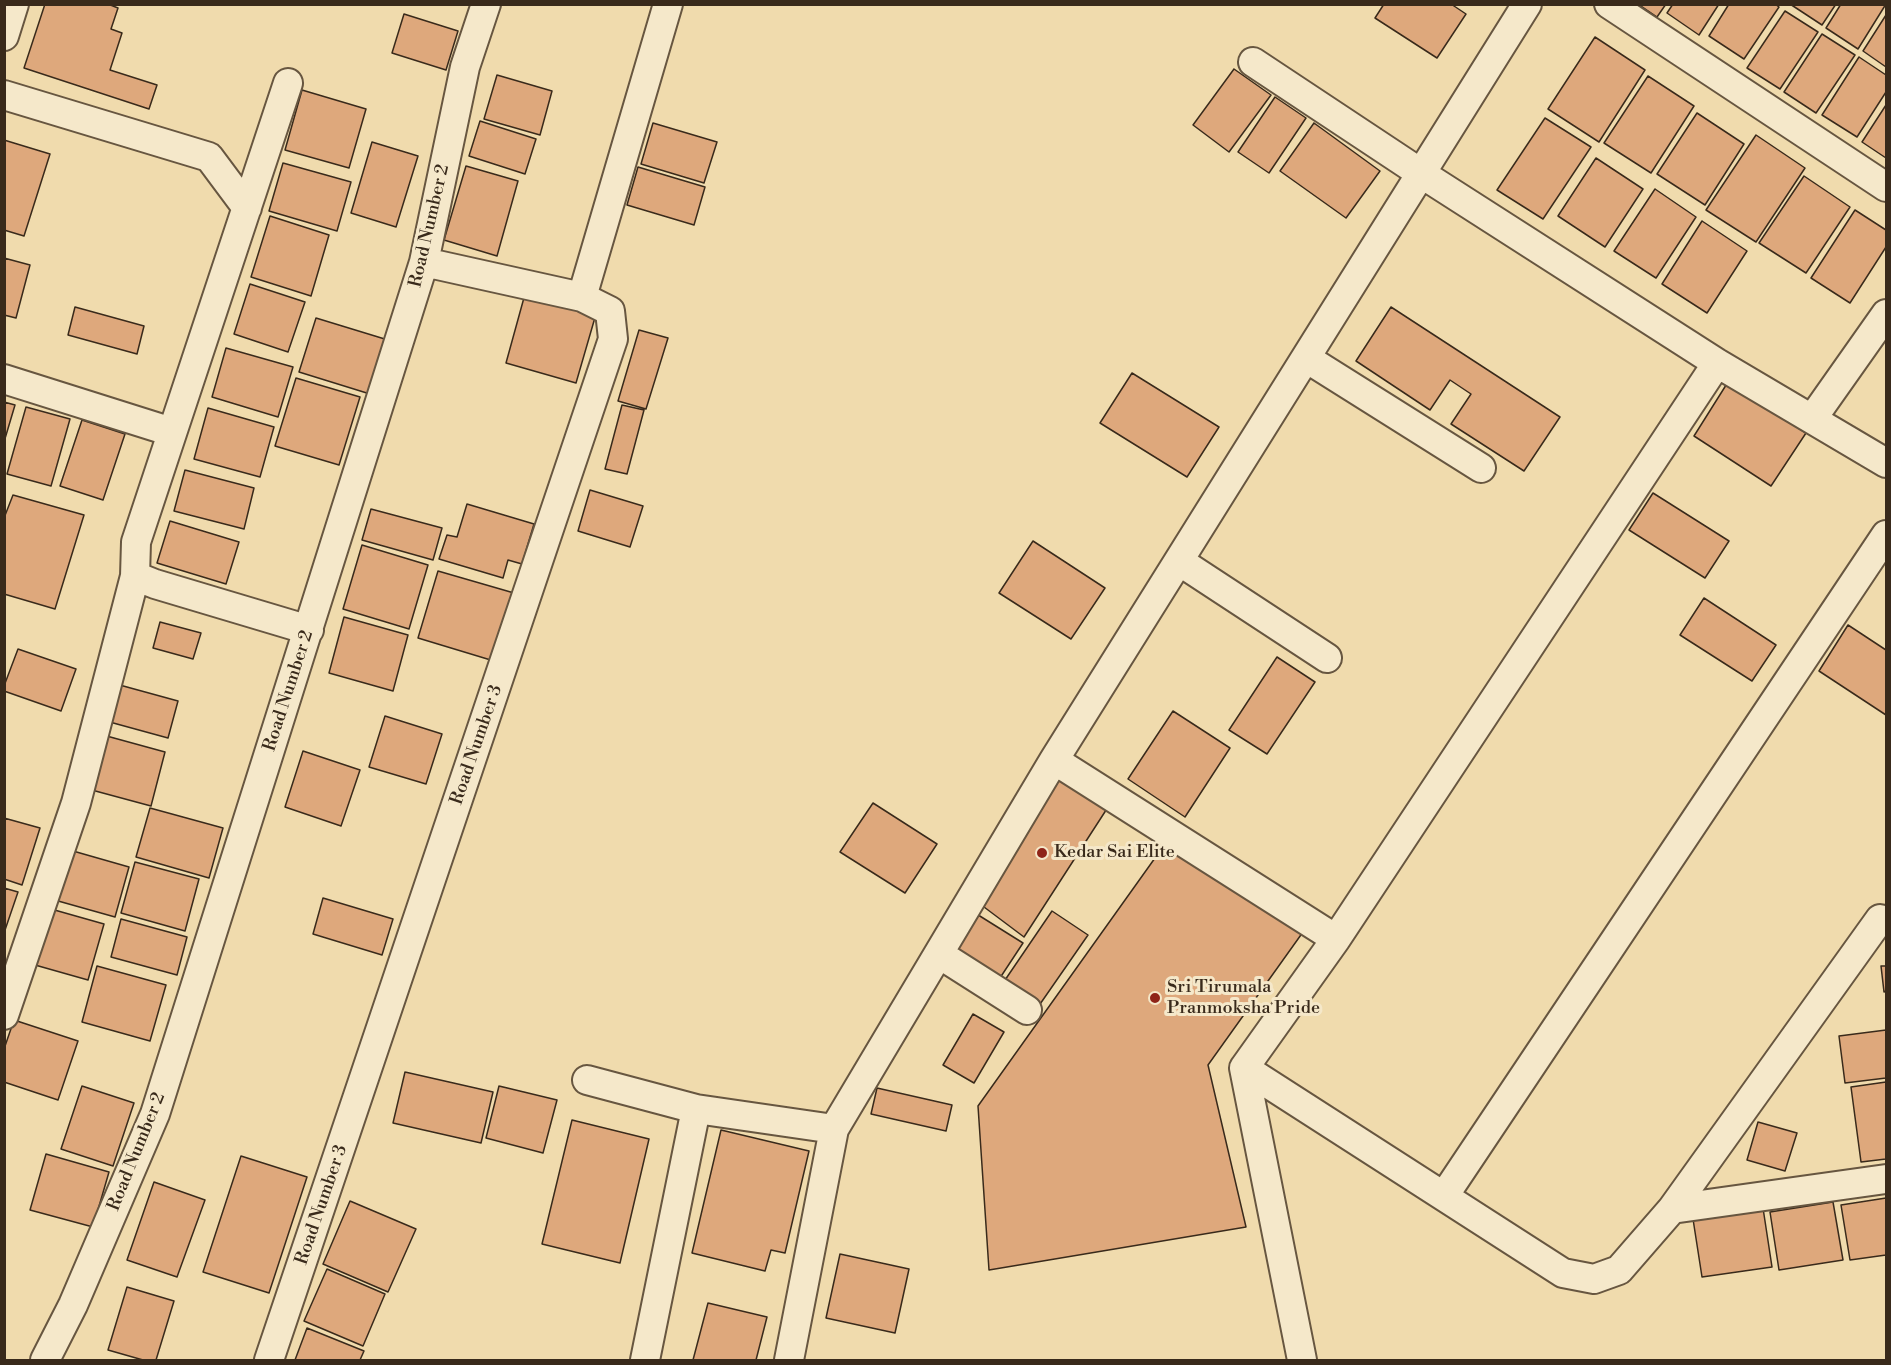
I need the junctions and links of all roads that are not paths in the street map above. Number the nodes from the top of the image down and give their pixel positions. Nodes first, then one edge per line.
1 (14, 4) edge
2 (486, 4) edge
3 (668, 4) edge
4 (1527, 4) edge
5 (1609, 4) edge
6 (4, 36) edge
7 (1253, 62) dead end
8 (288, 83) dead end
9 (4, 95) edge
10 (1422, 174) junction
11 (1887, 187) edge
12 (247, 208) junction
13 (424, 262) junction
14 (582, 297) junction
15 (1887, 314) edge
16 (1306, 358) junction
17 (1717, 363) junction
18 (4, 380) edge
19 (1812, 419) junction
20 (172, 432) junction
21 (1887, 463) edge
22 (1481, 468) dead end
23 (1887, 535) edge
24 (1179, 561) junction
25 (135, 576) junction
26 (309, 630) junction
27 (1327, 658) dead end
28 (1054, 760) junction
29 (1880, 919) dead end
30 (1336, 939) junction
31 (939, 954) junction
32 (1027, 1010) dead end
33 (4, 1014) edge
34 (1244, 1068) junction
35 (587, 1080) dead end
36 (696, 1109) junction
37 (834, 1129) junction
38 (1887, 1179) edge
39 (1444, 1196) junction
40 (1672, 1209) junction
41 (45, 1360) edge
42 (270, 1360) edge
43 (645, 1360) edge
44 (789, 1360) edge
45 (1302, 1360) edge

1 - 6 street
2 - 13 street, Road Number 2
3 - 14 street
4 - 10 street
5 - 11 street
7 - 10 street
8 - 12 street
9 - 12 street
10 - 16 street
10 - 17 street
12 - 20 street
13 - 14 street, Road Number 3
13 - 26 street, Road Number 2
14 - 42 street, Road Number 3
15 - 19 street
16 - 22 street
16 - 24 street
17 - 19 street
17 - 30 street
18 - 20 street
19 - 21 street
20 - 25 street
23 - 39 street
24 - 27 street
24 - 28 street
25 - 26 street
25 - 33 street
26 - 41 street, Road Number 2
28 - 30 street
28 - 31 street
29 - 40 street
30 - 34 street
31 - 32 street
31 - 37 street
34 - 39 street
34 - 45 street
35 - 36 street
36 - 37 street
36 - 43 street
37 - 44 street
38 - 40 street
39 - 40 street

